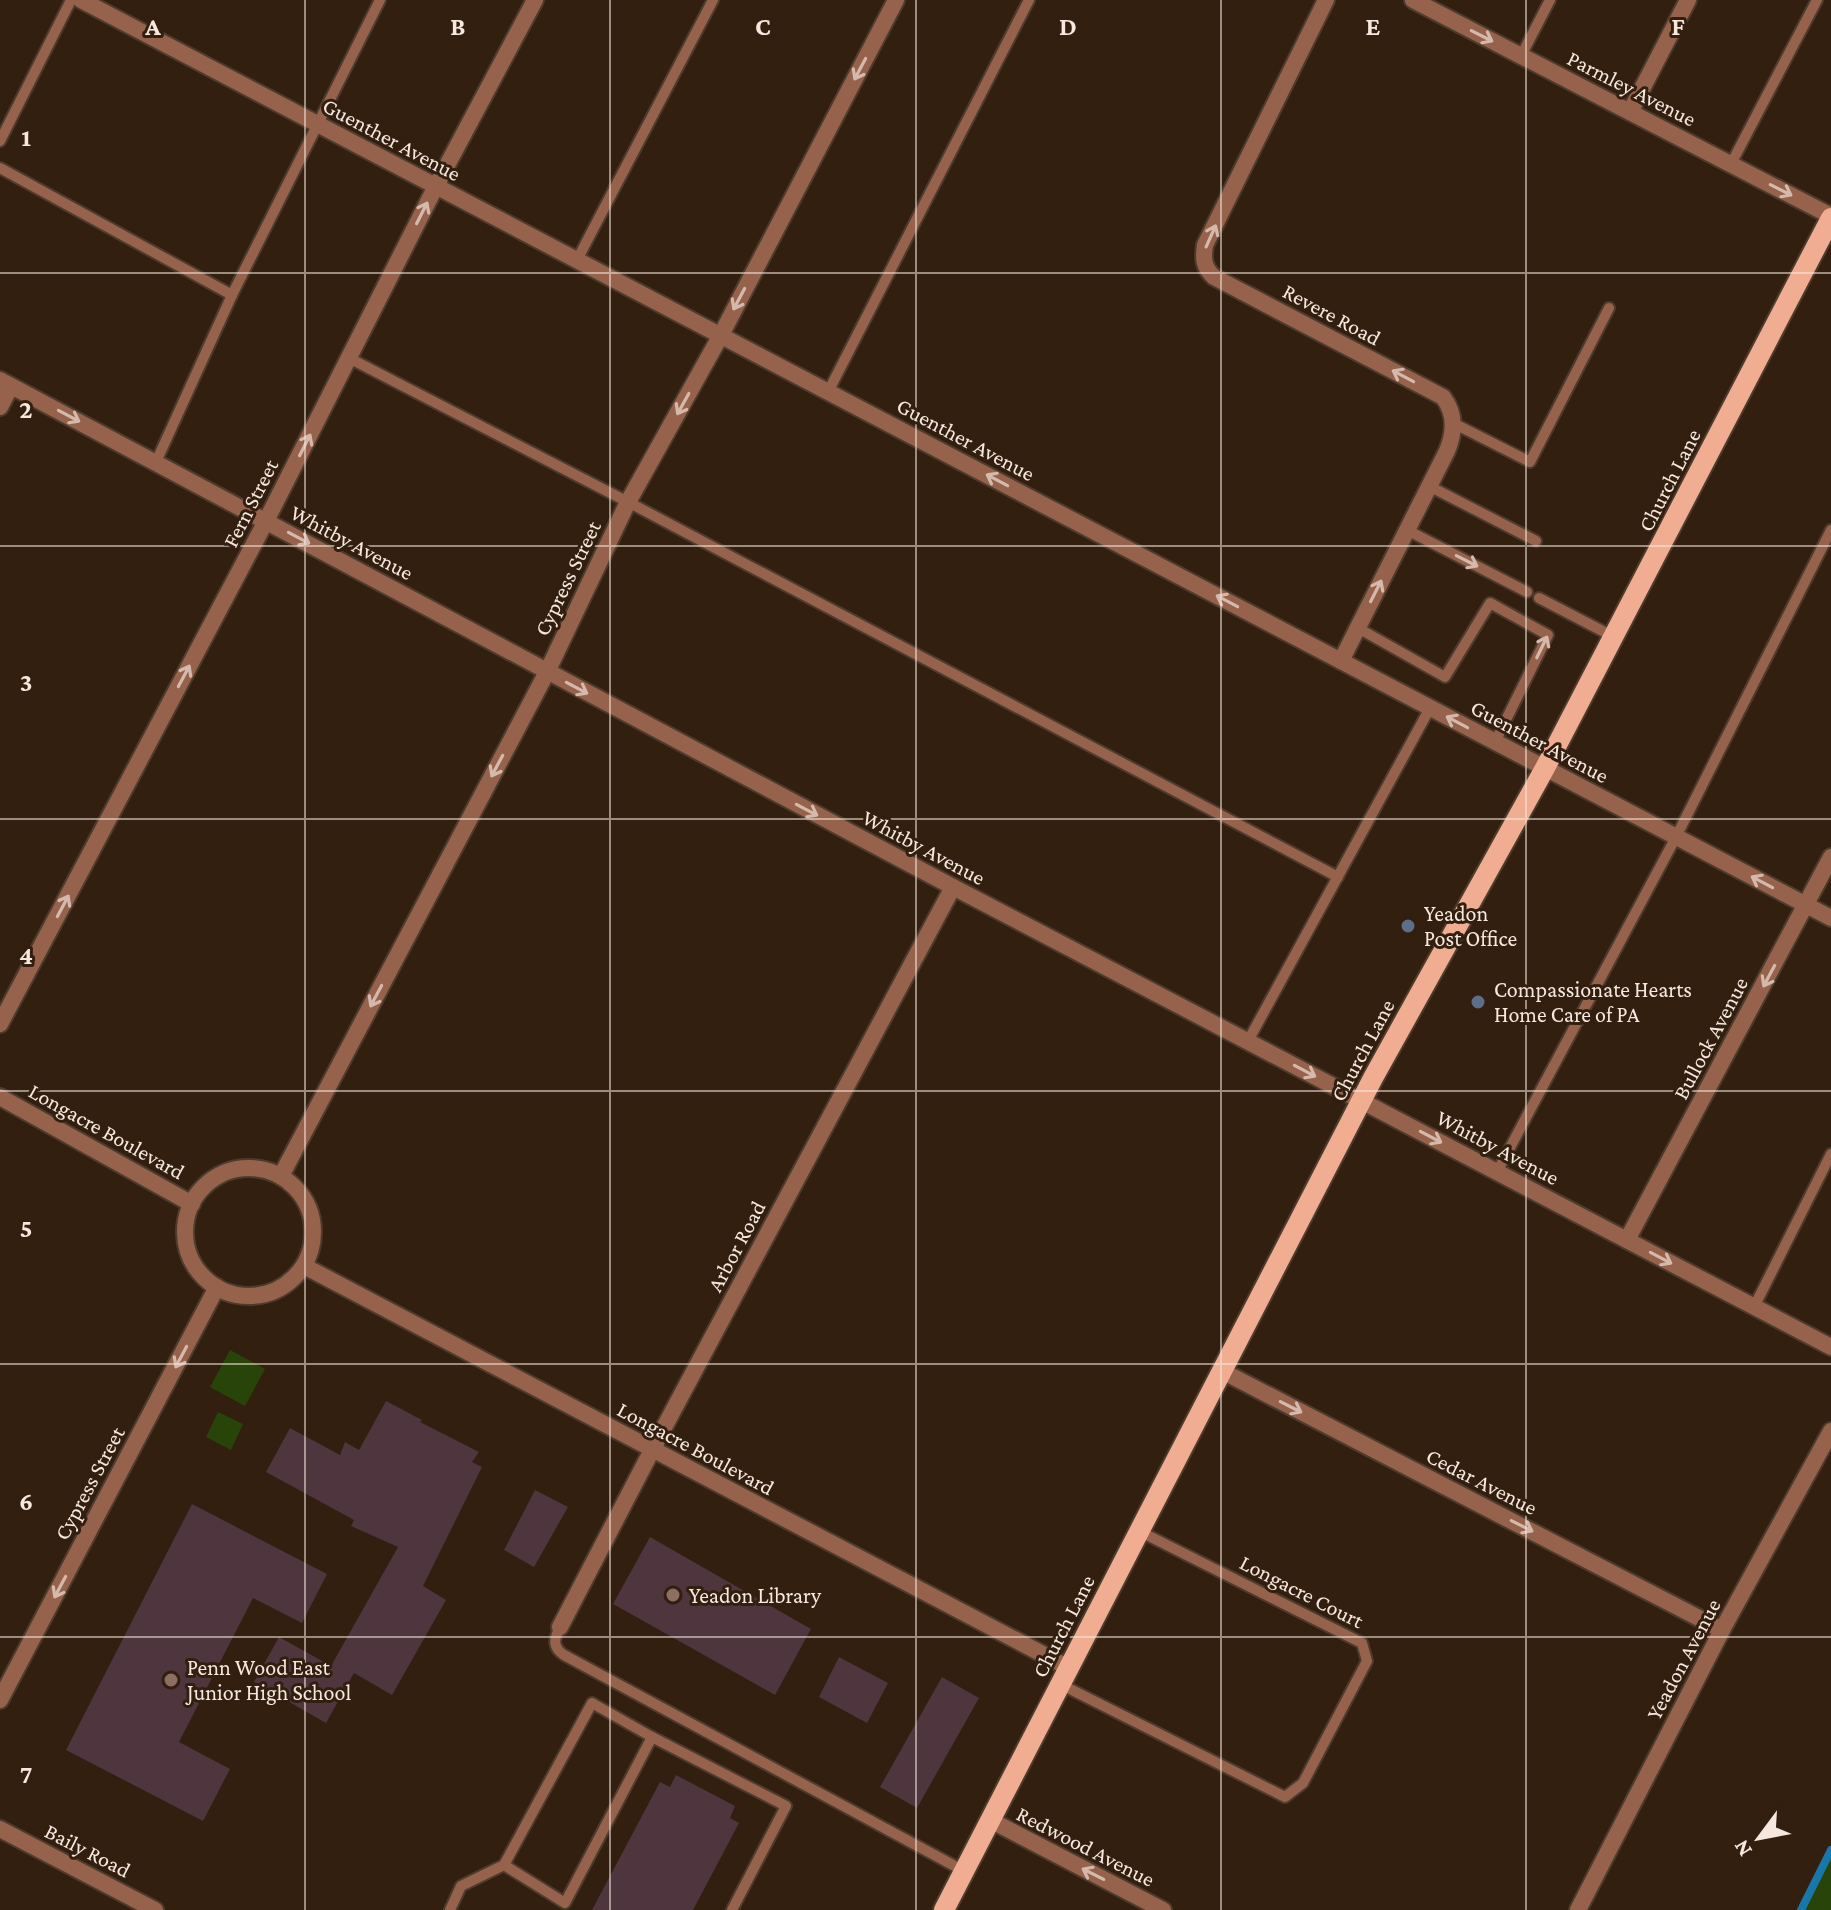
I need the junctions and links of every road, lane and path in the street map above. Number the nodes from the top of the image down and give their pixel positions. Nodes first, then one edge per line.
1 (71, 0) edge
2 (81, 0) edge
3 (380, 0) edge
4 (535, 0) edge
5 (713, 0) edge
6 (896, 0) edge
7 (1029, 0) edge
8 (1326, 0) edge
9 (1550, 0) edge
10 (1688, 0) edge
11 (1817, 0) edge
12 (1421, 2) edge
13 (104, 5) edge
14 (1521, 56) junction
15 (1630, 112) junction
16 (318, 124) junction
17 (0, 141) edge
18 (1731, 164) junction
19 (0, 168) edge
20 (436, 186) junction
21 (1831, 217) edge
22 (577, 260) junction
23 (232, 295) junction
24 (1609, 308) dead end
25 (721, 335) junction
26 (349, 358) junction
27 (6, 383) edge
28 (828, 392) junction
29 (0, 407) edge
30 (1453, 423) junction
31 (156, 462) junction
32 (1429, 486) junction
33 (628, 502) junction
34 (266, 521) junction
35 (1407, 530) junction
36 (1831, 530) edge
37 (1536, 541) dead end
38 (1527, 592) dead end
39 (1539, 598) dead end
40 (1358, 628) junction
41 (1614, 637) junction
42 (1341, 661) junction
43 (547, 672) junction
44 (1430, 708) junction
45 (1495, 742) junction
46 (1545, 768) junction
47 (1676, 837) junction
48 (1831, 857) edge
49 (1338, 877) junction
50 (953, 887) junction
51 (1807, 905) junction
52 (1831, 918) edge
53 (0, 1024) edge
54 (1248, 1041) junction
55 (0, 1097) edge
56 (1362, 1101) junction
57 (1831, 1154) edge
58 (1497, 1172) junction
59 (281, 1176) junction
60 (192, 1204) junction
61 (1627, 1240) junction
62 (304, 1266) junction
63 (217, 1287) junction
64 (1754, 1307) junction
65 (1831, 1347) edge
66 (1222, 1371) junction
67 (1831, 1431) edge
68 (652, 1450) junction
69 (1139, 1531) junction
70 (560, 1627) joint
71 (1722, 1630) junction
72 (1064, 1676) junction
73 (0, 1700) edge
74 (652, 1737) junction
75 (990, 1820) junction
76 (0, 1829) edge
77 (504, 1865) junction
78 (964, 1871) junction
79 (155, 1910) edge
80 (450, 1910) edge
81 (732, 1910) edge
82 (944, 1910) edge
83 (1163, 1910) edge
84 (1578, 1910) edge

1 - 17 lane
2 - 13 street, Guenther Avenue
3 - 16 lane
4 - 20 street, Fern Street
5 - 22 lane
6 -> 25 street, Cypress Street
7 - 28 lane
30 -> 8 street, Revere Road
9 - 14 lane
10 - 15 street
11 - 18 lane
12 -> 14 street, Parmley Avenue
13 - 16 street, Guenther Avenue
14 - 15 street, Parmley Avenue
15 - 18 street, Parmley Avenue
16 - 20 street, Guenther Avenue
16 - 23 lane
18 -> 21 street, Parmley Avenue
19 - 23 lane
20 - 22 street, Guenther Avenue
26 -> 20 street, Fern Street
21 - 41 main road, Church Lane
22 - 25 street, Guenther Avenue
23 - 31 lane
24 - 30 lane
25 - 28 street, Guenther Avenue
25 -> 33 street, Cypress Street
26 - 33 lane
34 -> 26 street, Fern Street
27 - 29 street
27 -> 31 street, Whitby Avenue
42 -> 28 street, Guenther Avenue
30 - 32 street
31 - 34 street, Whitby Avenue
32 - 35 street
32 - 37 lane
33 - 43 street, Cypress Street
33 - 49 lane
34 -> 43 street, Whitby Avenue
53 -> 34 street, Fern Street
35 -> 38 lane
40 -> 35 street
36 - 47 lane
39 - 41 lane
40 - 42 street
45 -> 40 lane
41 - 46 main road, Church Lane
42 - 44 street, Guenther Avenue
43 -> 50 street, Whitby Avenue
43 -> 59 street, Cypress Street
45 -> 44 street, Guenther Avenue
44 - 49 lane
45 - 46 street, Guenther Avenue
46 - 47 street, Guenther Avenue
46 - 56 main road, Church Lane
51 -> 47 street, Guenther Avenue
47 - 58 lane
48 - 51 street, Bullock Avenue
49 - 54 lane
50 - 54 street, Whitby Avenue
50 - 68 street, Arbor Road
51 - 52 street, Guenther Avenue
51 -> 61 street, Bullock Avenue
54 -> 56 street, Whitby Avenue
55 - 60 street, Longacre Boulevard
56 -> 58 street, Whitby Avenue
56 - 66 main road, Church Lane
57 - 64 lane
58 - 61 street, Whitby Avenue
59 - 60 street
59 - 62 street
60 - 63 street
61 -> 64 street, Whitby Avenue
62 - 63 street
62 - 68 street, Longacre Boulevard
63 -> 73 street, Cypress Street
64 - 65 street, Whitby Avenue
66 - 69 main road, Church Lane
66 -> 71 street, Cedar Avenue
67 - 71 street, Yeadon Avenue
68 - 70 street, Arbor Road
68 - 72 street, Longacre Boulevard
69 - 72 main road, Church Lane
69 - 72 lane, Longacre Court
70 - 78 lane
71 - 84 street, Yeadon Avenue
72 - 75 main road, Church Lane
74 - 77 lane
74 - 77 lane
74 - 81 lane
75 - 78 main road, Church Lane
83 -> 75 street, Redwood Avenue
76 - 79 street, Baily Road
77 - 80 lane
78 - 82 main road, Church Lane

